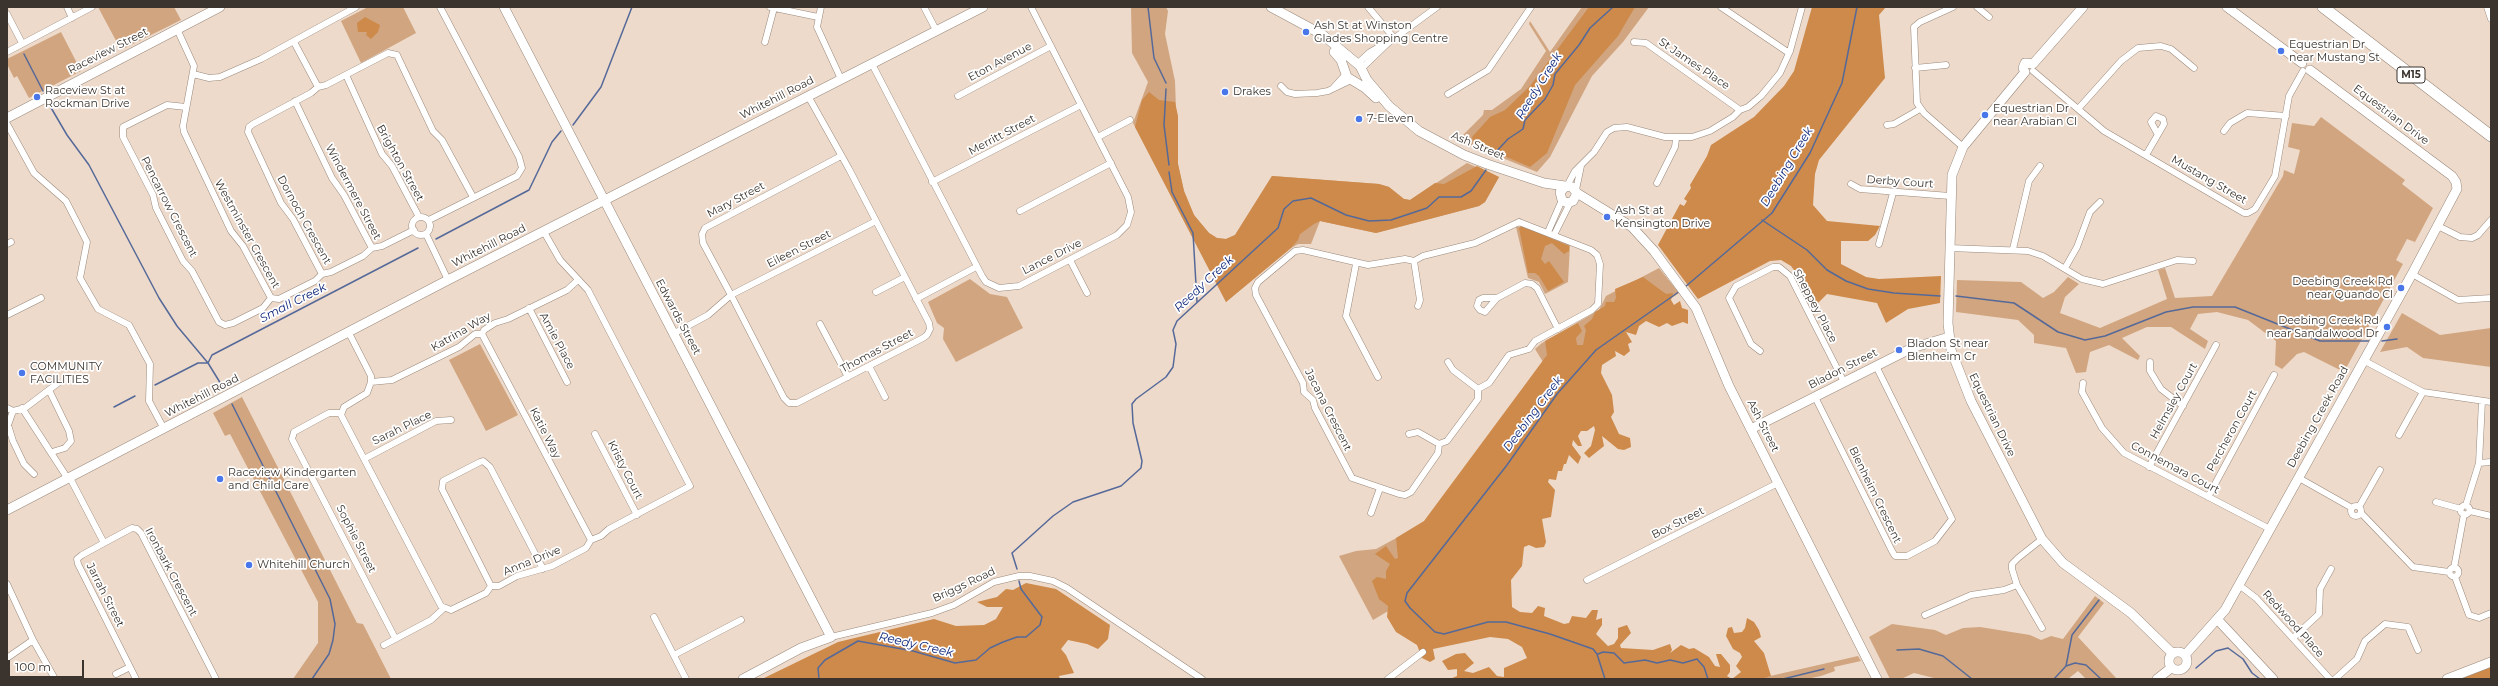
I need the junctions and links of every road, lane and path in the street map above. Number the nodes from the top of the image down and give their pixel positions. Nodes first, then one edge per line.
1 (67, 7) edge
2 (92, 7) edge
3 (220, 7) edge
4 (356, 7) edge
5 (440, 7) edge
6 (504, 7) edge
7 (821, 7) edge
8 (924, 7) edge
9 (983, 7) edge
10 (1031, 7) edge
11 (1272, 7) edge
12 (1368, 7) edge
13 (1437, 7) edge
14 (1531, 7) edge
15 (1721, 7) edge
16 (1802, 7) edge
17 (1953, 7) edge
18 (1977, 7) edge
19 (2083, 7) edge
20 (2227, 7) edge
21 (2487, 7) edge
22 (772, 8) edge
23 (2327, 10) edge
24 (7, 14) edge
25 (1989, 17) dead end
26 (72, 18) junction
27 (818, 18) junction
28 (1295, 19) junction
29 (2491, 19) edge
30 (177, 29) junction
31 (936, 30) junction
32 (1394, 38) junction
33 (294, 42) junction
34 (765, 42) dead end
35 (1634, 42) dead end
36 (22, 43) junction
37 (1051, 46) junction
38 (7, 52) edge
39 (1789, 53) junction
40 (872, 64) junction
41 (1946, 65) dead end
42 (1359, 67) junction
43 (1915, 68) junction
44 (2194, 68) dead end
45 (2305, 68) junction
46 (2030, 69) junction
47 (193, 74) junction
48 (346, 75) junction
49 (1349, 76) junction
50 (841, 78) junction
51 (1282, 86) dead end
52 (318, 87) junction
53 (1448, 94) dead end
54 (808, 96) junction
55 (958, 96) dead end
56 (295, 101) junction
57 (1081, 105) junction
58 (186, 107) junction
59 (1920, 109) junction
60 (1740, 110) junction
61 (2078, 110) junction
62 (2286, 116) junction
63 (7, 118) edge
64 (1130, 120) dead end
65 (7, 124) edge
66 (1887, 125) dead end
67 (1420, 131) junction
68 (2224, 131) dead end
69 (2491, 131) edge
70 (2157, 133) dead end
71 (2491, 136) edge
72 (1098, 137) junction
73 (1676, 139) junction
74 (1963, 147) junction
75 (2146, 155) junction
76 (841, 156) junction
77 (1111, 163) junction
78 (1581, 166) junction
79 (2040, 166) dead end
80 (932, 182) junction
81 (2456, 182) joint
82 (1657, 183) dead end
83 (1851, 184) dead end
84 (1893, 193) junction
85 (1569, 194) junction
86 (1950, 196) junction
87 (473, 197) junction
88 (604, 200) junction
89 (2100, 202) dead end
90 (1020, 211) dead end
91 (419, 217) junction
92 (429, 220) junction
93 (2491, 220) edge
94 (876, 221) junction
95 (2438, 226) junction
96 (414, 230) junction
97 (544, 232) junction
98 (426, 234) junction
99 (1551, 234) junction
100 (1879, 244) dead end
101 (372, 248) junction
102 (1949, 248) junction
103 (2013, 249) junction
104 (1070, 260) junction
105 (1414, 261) junction
106 (2193, 261) dead end
107 (1356, 264) junction
108 (976, 267) junction
109 (2065, 268) junction
110 (322, 274) junction
111 (2412, 274) junction
112 (905, 277) junction
113 (448, 280) junction
114 (578, 280) junction
115 (876, 292) dead end
116 (1087, 293) dead end
117 (731, 295) junction
118 (41, 298) dead end
119 (271, 298) junction
120 (1497, 298) dead end
121 (2491, 298) edge
122 (916, 299) junction
123 (1418, 306) dead end
124 (529, 308) junction
125 (7, 315) edge
126 (820, 324) dead end
127 (1558, 328) junction
128 (349, 333) junction
129 (482, 334) junction
130 (673, 334) junction
131 (1949, 337) junction
132 (2216, 345) dead end
133 (1760, 351) dead end
134 (2363, 360) junction
135 (1448, 362) dead end
136 (2150, 362) dead end
137 (869, 366) junction
138 (1876, 366) junction
139 (2274, 375) dead end
140 (848, 377) junction
141 (1378, 377) dead end
142 (371, 382) junction
143 (568, 382) dead end
144 (1844, 382) junction
145 (58, 383) dead end
146 (2083, 383) dead end
147 (1478, 389) junction
148 (49, 390) junction
149 (2422, 392) junction
150 (885, 397) dead end
151 (1816, 397) junction
152 (2482, 401) junction
153 (2491, 402) edge
154 (2183, 406) junction
155 (22, 408) junction
156 (10, 409) edge
157 (341, 413) junction
158 (451, 420) dead end
159 (164, 429) junction
160 (1751, 429) junction
161 (596, 434) dead end
162 (1409, 434) dead end
163 (2399, 435) dead end
164 (10, 442) edge
165 (1439, 444) junction
166 (52, 452) junction
167 (364, 459) junction
168 (2491, 462) edge
169 (2479, 463) junction
170 (2150, 467) junction
171 (2380, 470) dead end
172 (34, 474) dead end
173 (69, 478) junction
174 (2299, 478) junction
175 (1778, 483) junction
176 (1380, 488) junction
177 (2208, 497) junction
178 (2436, 502) dead end
179 (7, 510) edge
180 (2360, 510) junction
181 (2465, 510) junction
182 (1371, 513) dead end
183 (637, 515) junction
184 (2491, 516) edge
185 (2270, 529) junction
186 (2042, 539) junction
187 (591, 540) junction
188 (104, 543) junction
189 (543, 569) junction
190 (2331, 569) dead end
191 (2451, 570) junction
192 (1587, 580) dead end
193 (7, 584) edge
194 (2018, 585) junction
195 (2239, 585) junction
196 (491, 586) junction
197 (443, 609) junction
198 (2491, 613) edge
199 (1925, 615) dead end
200 (654, 617) dead end
201 (2217, 619) junction
202 (741, 620) dead end
203 (2042, 628) dead end
204 (831, 637) junction
205 (395, 638) junction
206 (2293, 638) junction
207 (33, 640) junction
208 (384, 645) dead end
209 (2418, 650) dead end
210 (1423, 652) dead end
211 (2172, 653) junction
212 (674, 655) junction
213 (2185, 655) junction
214 (7, 658) edge
215 (2491, 662) edge
216 (130, 667) junction
217 (2171, 668) junction
218 (116, 674) dead end
219 (55, 679) edge
220 (136, 679) edge
221 (216, 679) edge
222 (686, 679) edge
223 (743, 679) edge
224 (1202, 679) edge
225 (1388, 679) edge
226 (1877, 679) edge
227 (2157, 679) edge
228 (2273, 679) edge
229 (2330, 679) edge
230 (2335, 679) edge
231 (2447, 679) edge

1 - 26 street
2 - 26 street
3 - 30 street, Raceview Street
4 - 33 street
5 - 87 street
6 - 88 street, Edwards Street
7 - 27 street
8 - 31 street
9 - 31 street, Whitehill Road
10 - 37 street, Lance Drive
11 - 28 street, Ash Street
12 - 32 street
13 - 32 street
14 - 53 street
15 - 39 street
16 - 39 street
17 - 43 street
18 - 25 street
19 - 46 street, Equestrian Drive
20 - 45 street, Equestrian Drive
21 - 29 street
22 - 27 street
22 - 34 street
23 - 69 highway, M15
23 - 71 highway, M15
24 - 36 street
26 - 36 street
27 - 50 street
28 - 42 street, Ash Street
28 - 49 street, Ash Street
30 - 47 street, Westminster Crescent
30 - 63 street, Raceview Street
31 - 40 street, Whitehill Road
32 - 42 street
33 - 47 street
33 - 52 street
35 - 60 street, St James Place
36 - 38 street
37 - 55 street, Eton Avenue
37 - 57 street, Lance Drive
39 - 60 street
40 - 50 street, Whitehill Road
40 - 80 street, Lance Drive
41 - 43 street
42 - 49 street
42 - 49 street
42 - 67 street, Ash Street
43 - 59 street
44 - 61 street
45 - 62 street, Mustang Street
45 - 81 street, Equestrian Drive
46 - 61 street, Mustang Street
46 - 74 street, Equestrian Drive
47 - 58 street, Westminster Crescent
48 - 52 street, Dornoch Crescent
48 - 87 street, Dornoch Crescent
48 - 91 street, Brighton Street
49 - 51 street
49 - 67 street, Ash Street
50 - 54 street, Whitehill Road
52 - 56 street, Dornoch Crescent
54 - 76 street, Thomas Street
54 - 88 street, Whitehill Road
56 - 101 street, Windermere Street
56 - 110 street, Dornoch Crescent
57 - 72 street, Lance Drive
57 - 80 street, Merritt Street
58 - 119 street, Westminster Crescent
58 - 119 street, Pencarrow Crescent
59 - 66 street
59 - 74 street
60 - 73 street
61 - 75 street, Mustang Street
62 - 68 street
62 - 75 street, Mustang Street
64 - 72 street
65 - 159 street
67 - 85 street, Ash Street
70 - 75 street
72 - 77 street, Lance Drive
73 - 78 street
73 - 82 street
74 - 86 street, Equestrian Drive
76 - 94 street, Thomas Street
76 - 117 street, Mary Street
77 - 90 street
77 - 104 street, Lance Drive
78 - 85 street
78 - 85 street
79 - 103 street
80 - 108 street, Lance Drive
81 - 95 street, Deebing Creek Road
83 - 84 street, Derby Court
84 - 86 street, Derby Court
84 - 100 street
85 - 99 street
85 - 160 street, Ash Street
86 - 102 street, Equestrian Drive
87 - 92 street
88 - 97 street, Whitehill Road
88 - 130 street, Edwards Street
89 - 109 street
91 - 92 street
91 - 96 street
92 - 98 street
93 - 95 street
94 - 112 street, Thomas Street
94 - 117 street, Eileen Street
95 - 111 street, Deebing Creek Road
96 - 98 street
96 - 101 street, Westminster Crescent
97 - 113 street, Whitehill Road
97 - 114 street, Anna Drive
98 - 113 street
99 - 105 street, Jacana Crescent
99 - 127 street, Jacana Crescent
101 - 110 street, Westminster Crescent
102 - 103 street
102 - 131 street, Equestrian Drive
103 - 109 street
104 - 108 street, Lance Drive
104 - 116 street
105 - 107 street, Jacana Crescent
105 - 123 street
106 - 109 street
107 - 141 street
107 - 176 street, Jacana Crescent
108 - 122 street
110 - 119 street, Westminster Crescent
111 - 121 street
111 - 134 street, Deebing Creek Road
112 - 115 street
112 - 122 street, Thomas Street
113 - 128 street, Whitehill Road
114 - 124 street, Katrina Way
114 - 183 street, Anna Drive
117 - 130 street
117 - 140 street, Thomas Street
118 - 125 street
120 - 127 street
122 - 137 street, Thomas Street
124 - 129 street, Katrina Way
124 - 143 street, Amie Place
126 - 140 street
127 - 147 street, Jacana Crescent
128 - 142 street
128 - 159 street, Whitehill Road
129 - 142 street, Katrina Way
129 - 187 street, Katie Way
130 - 204 street, Edwards Street
131 - 138 street, Bladon Street
131 - 186 street, Equestrian Drive
132 - 154 street, Helmsley Court
133 - 144 street, Sheppey Place
134 - 149 street
134 - 174 street, Deebing Creek Road
135 - 147 street
136 - 154 street
137 - 140 street, Thomas Street
137 - 150 street
138 - 144 street, Bladon Street
138 - 151 street, Blenheim Crescent
139 - 177 street, Percheron Court
142 - 157 street
144 - 151 street, Bladon Street
145 - 148 street
146 - 170 street, Connemara Court
147 - 165 street, Jacana Crescent
148 - 155 street
148 - 166 street
149 - 152 street
149 - 163 street
151 - 160 street, Bladon Street
152 - 153 street
152 - 169 street
154 - 170 street, Helmsley Court
155 - 156 street
155 - 166 street
156 - 164 street
157 - 167 street
157 - 205 street, Sophie Street
158 - 167 street, Sarah Place
159 - 173 street, Whitehill Road
160 - 175 street, Ash Street
161 - 183 street, Kristy Court
162 - 165 street
164 - 172 street
165 - 176 street, Jacana Crescent
166 - 173 street
167 - 197 street
168 - 169 street
169 - 181 street
170 - 177 street, Connemara Court
171 - 180 street
173 - 179 street, Whitehill Road
173 - 188 street
174 - 180 street
174 - 185 street, Deebing Creek Road
175 - 192 street, Box Street
175 - 226 street, Ash Street
176 - 182 street
177 - 185 street, Connemara Court
178 - 181 street
180 - 191 street
181 - 184 street
181 - 191 street
183 - 187 street, Anna Drive
185 - 195 street, Deebing Creek Road
186 - 194 street
186 - 211 street, Equestrian Drive
187 - 189 street, Anna Drive
188 - 216 street, Jarrah Street
188 - 221 street, Ironbark Crescent
189 - 196 street, Anna Drive
189 - 196 street
190 - 206 street
191 - 198 street
193 - 207 street
194 - 199 street
194 - 203 street
195 - 201 street, Deebing Creek Road
195 - 206 street, Redwood Place
196 - 197 street, Anna Drive
197 - 205 street
200 - 212 street
201 - 213 street, Deebing Creek Road
201 - 228 street
202 - 212 street
204 - 223 street, Briggs Road
204 - 224 street, Briggs Road
205 - 208 street
206 - 229 street, Redwood Place
207 - 214 street
207 - 219 street
209 - 230 street
210 - 225 street
211 - 213 street
211 - 217 street
212 - 222 street
213 - 217 street
215 - 231 street
216 - 218 street
216 - 220 street, Jarrah Street
217 - 227 street

